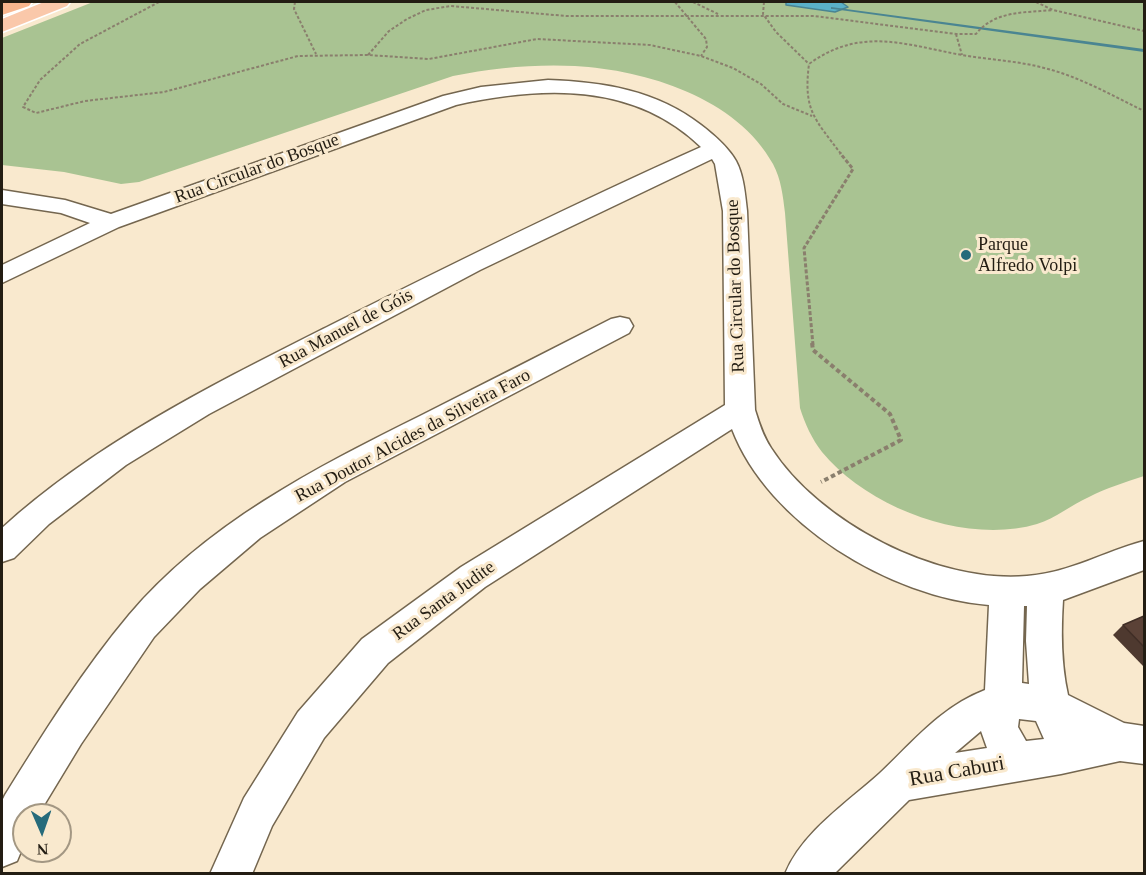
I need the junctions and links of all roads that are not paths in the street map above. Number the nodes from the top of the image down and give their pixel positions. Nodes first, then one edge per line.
1 (11, 2) edge
2 (22, 2) edge
3 (60, 2) edge
4 (2, 7) edge
5 (2, 26) edge
6 (715, 149) junction
7 (2, 197) edge
8 (111, 222) junction
9 (2, 275) edge
10 (620, 326) dead end
11 (740, 410) junction
12 (2, 548) edge
13 (1144, 555) edge
14 (1046, 589) junction
15 (1007, 592) junction
16 (1002, 703) junction
17 (1051, 707) junction
18 (1132, 743) edge
19 (1061, 755) junction
20 (1016, 761) junction
21 (899, 782) junction
22 (2, 846) edge
23 (231, 873) edge
24 (806, 873) edge

1 - 4 highway
2 - 4 highway
3 - 5 main road
6 - 8 street, Rua Circular do Bosque
6 - 11 street, Rua Circular do Bosque
6 - 12 street, Rua Manuel de Góis
7 - 8 street
8 - 9 street, Rua Circular do Bosque
10 - 22 street, Rua Doutor Alcides da Silveira Faro
11 - 15 street, Rua Circular do Bosque
11 - 23 street, Rua Santa Judite
13 - 14 street, Rua Circular do Bosque
14 - 15 street, Rua Circular do Bosque
14 - 17 street
15 - 16 street, Rua Caburi
16 - 17 street, Rua Caburi
16 - 20 street, Rua Caburi
16 - 21 street, Rua Caburi
17 - 18 street, Rua Caburi
17 - 19 street
18 - 19 street, Rua Caburi
19 - 20 street, Rua Caburi
20 - 21 street, Rua Caburi
21 - 24 street, Rua Caburi

